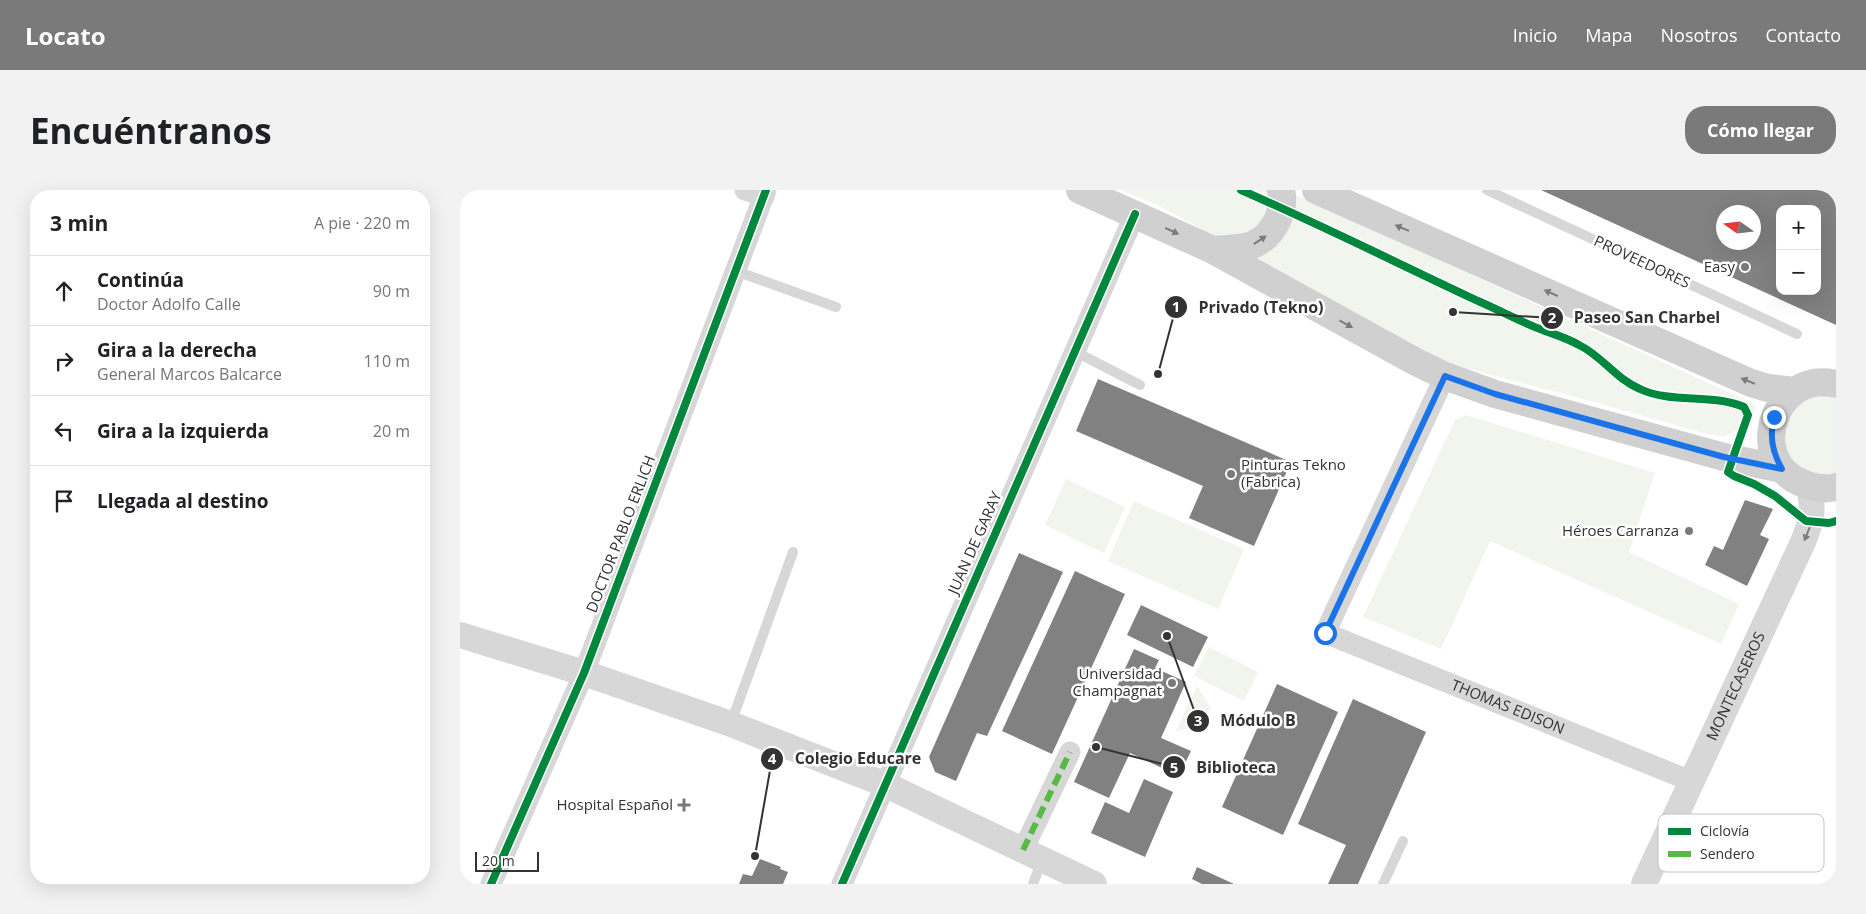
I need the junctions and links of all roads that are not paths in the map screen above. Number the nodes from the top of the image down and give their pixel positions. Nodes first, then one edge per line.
1 (1080, 190) edge
2 (1281, 190) edge
3 (1316, 190) edge
4 (1487, 190) edge
5 (758, 192) edge
6 (1135, 214) junction
7 (1213, 250) junction
8 (736, 271) junction
9 (836, 307) dead end
10 (1797, 334) dead end
11 (1074, 351) junction
12 (1836, 373) edge
13 (1445, 376) junction
14 (1140, 385) dead end
15 (1814, 387) edge
16 (1782, 469) junction
17 (1809, 486) junction
18 (1836, 487) edge
19 (793, 552) dead end
20 (460, 635) edge
21 (584, 673) junction
22 (731, 724) junction
23 (1070, 752) dead end
24 (1691, 782) junction
25 (884, 784) junction
26 (1676, 814) edge
27 (1403, 841) dead end
28 (1033, 854) junction
29 (1658, 854) edge
30 (491, 884) edge
31 (842, 884) edge
32 (1033, 884) edge
33 (1094, 884) edge
34 (1383, 884) edge
35 (1644, 884) edge

1 - 6 main road
7 -> 2 main road
15 -> 3 main road
4 - 10 lane, PROVEEDORES
5 - 8 street, DOCTOR PABLO ERLICH
6 -> 7 main road
6 - 11 street, JUAN DE GARAY
7 -> 13 main road
8 - 9 lane
8 - 21 street, DOCTOR PABLO ERLICH
11 - 14 lane
11 - 25 street, JUAN DE GARAY
12 - 15 main road
13 - 16 main road
13 - 24 street, THOMAS EDISON
15 - 16 main road
16 - 17 main road
17 - 18 main road
17 -> 24 street, MONTECASEROS
19 - 22 lane
20 - 21 street
21 - 22 street
21 - 30 street, DOCTOR PABLO ERLICH
22 - 25 street
23 - 28 street
24 - 26 street, MONTECASEROS
25 - 28 street
25 - 31 street, JUAN DE GARAY
27 - 34 lane
28 - 32 lane
28 - 33 street
29 - 35 street, MONTECASEROS

